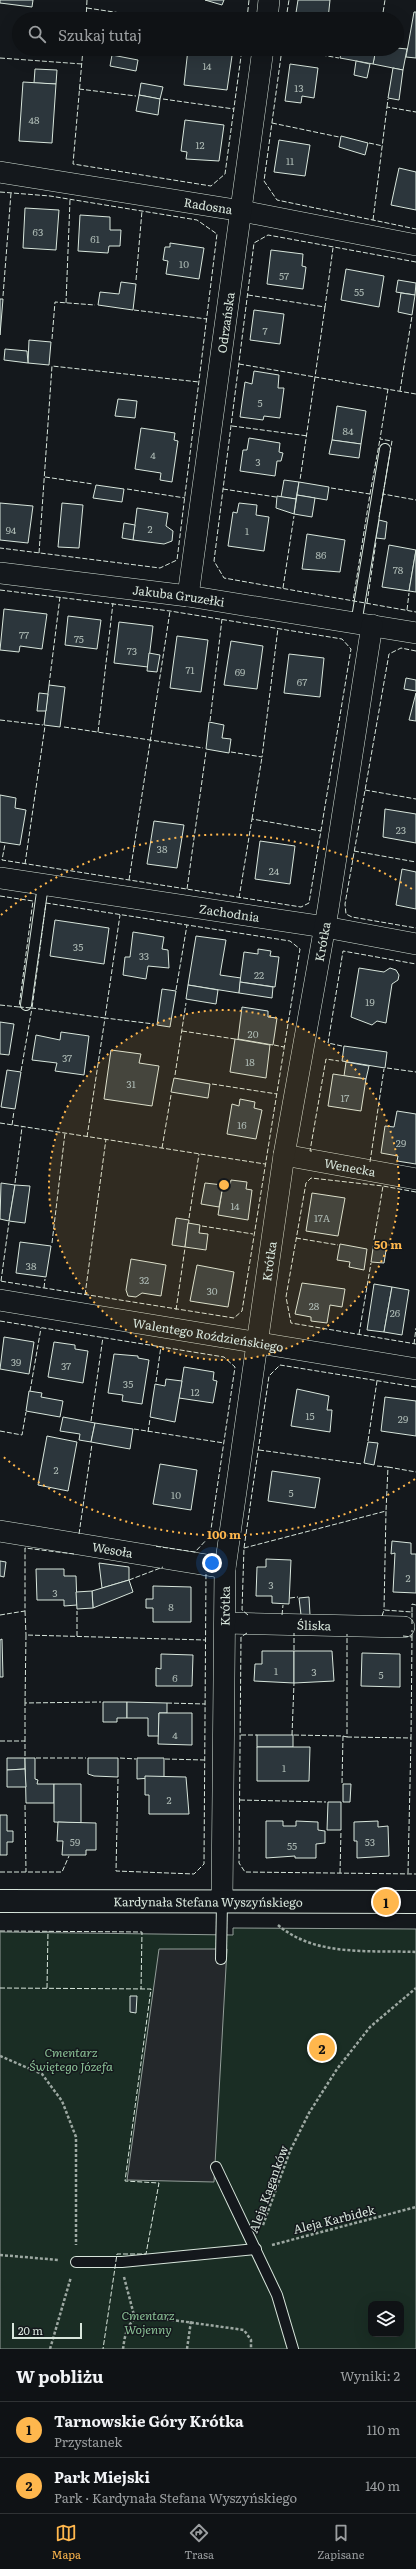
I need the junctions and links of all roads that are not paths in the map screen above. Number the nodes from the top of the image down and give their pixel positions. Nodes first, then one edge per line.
1 (269, 0) edge
2 (268, 12) edge
3 (262, 56) edge
4 (0, 172) edge
5 (242, 211) junction
6 (416, 245) edge
7 (385, 449) dead end
8 (0, 573) edge
9 (188, 596) junction
10 (364, 624) junction
11 (416, 633) edge
12 (0, 878) edge
13 (43, 885) junction
14 (325, 927) junction
15 (416, 944) edge
16 (26, 1005) dead end
17 (284, 1155) junction
18 (416, 1179) edge
19 (0, 1300) edge
20 (257, 1343) junction
21 (416, 1369) edge
22 (0, 1531) edge
23 (225, 1568) junction
24 (225, 1624) junction
25 (404, 1627) dead end
26 (0, 1901) edge
27 (222, 1902) junction
28 (416, 1902) edge
29 (221, 1959) dead end
30 (216, 2167) dead end
31 (256, 2249) junction
32 (76, 2262) road end
33 (293, 2349) edge

1 - 2 street
3 - 5 street, Odrzańska
4 - 5 street, Radosna
5 - 6 street, Radosna
5 - 9 street, Odrzańska
7 - 10 lane
8 - 9 street, Jakuba Gruzełki
9 - 10 street, Jakuba Gruzełki
10 - 11 street, Jakuba Gruzełki
10 - 14 street, Krótka
12 - 13 street, Zachodnia
13 - 14 street, Zachodnia
13 - 16 lane
14 - 15 street, Zachodnia
14 - 17 street, Krótka
17 - 18 street, Wenecka
17 - 20 street, Krótka
19 - 20 street, Walentego Roździeńskiego
20 - 21 street, Walentego Roździeńskiego
20 - 23 street, Krótka
22 - 23 street, Wesoła
23 - 24 street, Krótka
24 - 25 street, Śliska
24 - 27 street, Krótka
26 - 27 street, Kardynała Stefana Wyszyńskiego
27 - 28 street, Kardynała Stefana Wyszyńskiego
27 - 29 lane
30 - 31 lane
31 - 32 lane
31 - 33 lane

